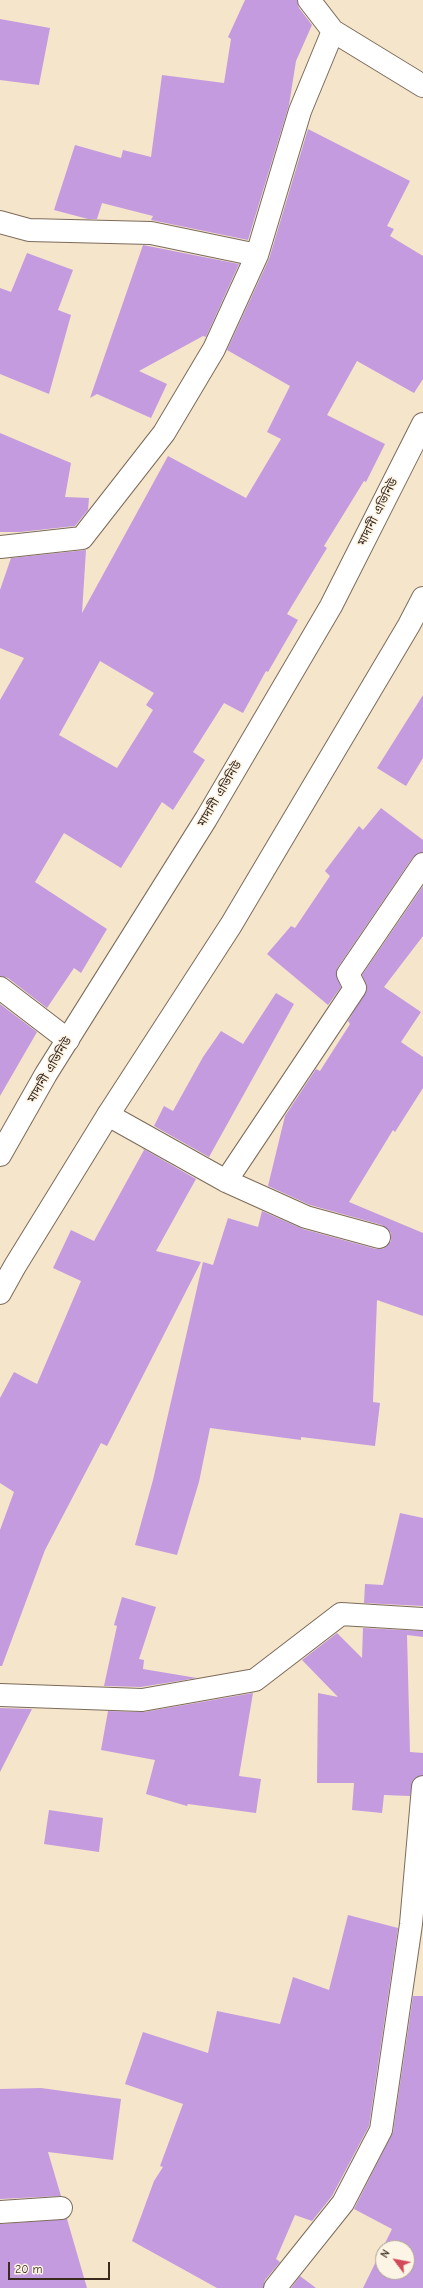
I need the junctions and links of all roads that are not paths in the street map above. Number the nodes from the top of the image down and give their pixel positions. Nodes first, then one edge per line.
1 (309, 0) edge
2 (333, 31) junction
3 (423, 86) edge
4 (0, 222) edge
5 (257, 256) junction
6 (423, 424) edge
7 (0, 547) edge
8 (423, 598) edge
9 (423, 864) edge
10 (0, 988) edge
11 (68, 1040) junction
12 (108, 1115) junction
13 (0, 1155) edge
14 (226, 1181) junction
15 (379, 1237) dead end
16 (0, 1293) edge
17 (423, 1619) edge
18 (0, 1695) edge
19 (423, 1787) edge
20 (61, 2208) dead end
21 (0, 2212) edge
22 (275, 2288) edge

1 - 2 street
2 - 3 street
2 - 5 street
4 - 5 street
5 - 7 street
6 - 11 street, মাদানী এভিনিউ
8 - 12 street
9 - 14 street
10 - 11 street
11 - 13 street, মাদানী এভিনিউ
12 - 14 street
12 - 16 street
14 - 15 street
17 - 18 street
19 - 22 street
20 - 21 street

